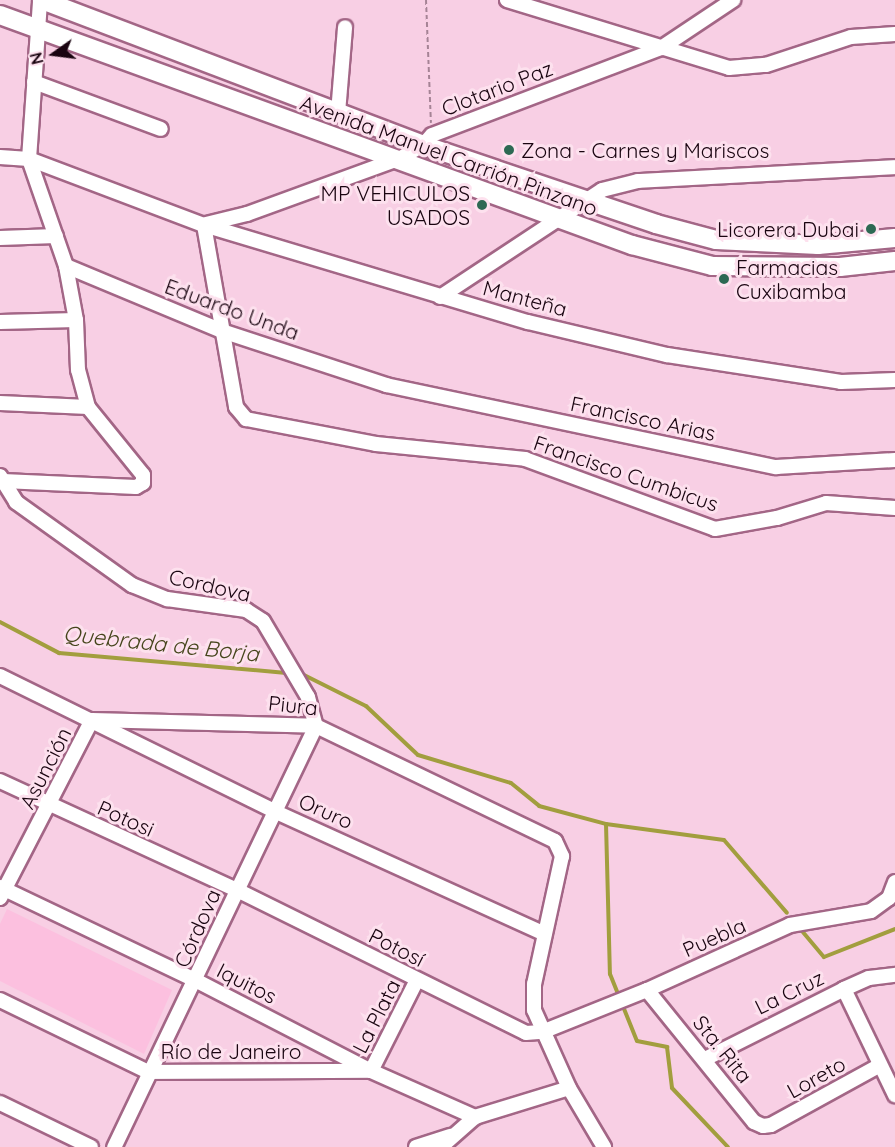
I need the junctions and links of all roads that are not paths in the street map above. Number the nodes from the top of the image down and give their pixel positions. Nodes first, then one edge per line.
1 (41, 0) edge
2 (507, 0) edge
3 (733, 0) edge
4 (0, 15) edge
5 (40, 27) junction
6 (345, 27) dead end
7 (895, 34) edge
8 (661, 48) junction
9 (34, 82) junction
10 (338, 113) junction
11 (161, 129) dead end
12 (428, 140) junction
13 (0, 157) edge
14 (401, 158) junction
15 (29, 159) junction
16 (895, 167) edge
17 (584, 198) junction
18 (555, 220) junction
19 (204, 225) junction
20 (56, 236) junction
21 (0, 238) edge
22 (895, 238) edge
23 (895, 261) edge
24 (66, 266) junction
25 (440, 297) junction
26 (76, 320) junction
27 (0, 322) edge
28 (222, 331) junction
29 (895, 380) edge
30 (386, 385) joint
31 (0, 403) edge
32 (88, 406) junction
33 (895, 460) edge
34 (2, 478) edge
35 (895, 508) edge
36 (0, 676) edge
37 (92, 720) junction
38 (316, 726) junction
39 (0, 781) edge
40 (49, 806) junction
41 (276, 812) junction
42 (895, 882) edge
43 (237, 890) junction
44 (1, 892) edge
45 (545, 934) junction
46 (895, 975) edge
47 (417, 980) junction
48 (196, 981) junction
49 (844, 989) junction
50 (647, 990) junction
51 (0, 1000) edge
52 (542, 1032) junction
53 (705, 1059) junction
54 (880, 1065) junction
55 (371, 1071) junction
56 (148, 1072) junction
57 (569, 1088) junction
58 (895, 1095) edge
59 (0, 1103) edge
60 (475, 1117) junction
61 (771, 1125) joint
62 (445, 1142) edge
63 (91, 1147) edge
64 (114, 1147) edge
65 (416, 1147) edge
66 (604, 1147) edge

1 - 5 street
1 - 10 main road, Avenida Manuel Carrión Pinzano
2 - 8 street
3 - 8 street, Clotario Paz
4 - 5 main road, Avenida Manuel Carrión Pinzano
5 - 9 street
5 - 14 main road, Avenida Manuel Carrión Pinzano
6 - 10 street
7 - 8 street
8 - 12 street, Clotario Paz
9 - 11 street
9 - 15 street
10 - 12 main road, Avenida Manuel Carrión Pinzano
12 - 14 street, Clotario Paz
12 - 17 main road, Avenida Manuel Carrión Pinzano
13 - 15 street, Manteña
14 - 18 main road, Avenida Manuel Carrión Pinzano
14 - 19 street, Clotario Paz
15 - 19 street, Manteña
15 - 20 street
16 - 17 street
17 - 18 street
17 - 22 main road, Avenida Manuel Carrión Pinzano
18 - 23 main road, Avenida Manuel Carrión Pinzano
18 - 25 street
19 - 25 street, Manteña
19 - 28 street
20 - 21 street
20 - 24 street
24 - 26 street
24 - 28 street, Eduardo Unda
25 - 29 street, Manteña
26 - 27 street
26 - 32 street
28 - 30 street, Eduardo Unda
28 - 35 street, Francisco Cumbicus
30 - 33 street, Francisco Arias
31 - 32 street
32 - 34 street
34 - 38 street, Cordova
36 - 37 street, Piura
37 - 38 street, Piura
37 - 40 street, Asunción
37 - 41 street, Oruro
38 - 41 street, Córdova
38 - 45 street, Piura
39 - 40 street, Potosi
40 - 43 street, Potosi
40 - 44 street, Asunción
41 - 43 street, Córdova
41 - 45 street, Oruro
42 - 50 street, Puebla
43 - 47 street, Potosí
43 - 48 street, Córdova
44 - 48 street, Iquitos
45 - 52 street
46 - 49 street, La Cruz
47 - 52 street, Potosí
47 - 55 street, La Plata
48 - 55 street, Iquitos
48 - 56 street, Córdova
49 - 53 street, La Cruz
49 - 54 street
50 - 52 street, Puebla
50 - 53 street, Sta. Rita
51 - 56 street, Río de Janeiro
52 - 57 street
53 - 61 street, Sta. Rita
54 - 58 street
54 - 61 street, Loreto
55 - 56 street, Río de Janeiro
55 - 60 street, Iquitos
56 - 64 street, Córdova
57 - 60 street
57 - 66 street
59 - 63 street
60 - 62 street
62 - 65 street

